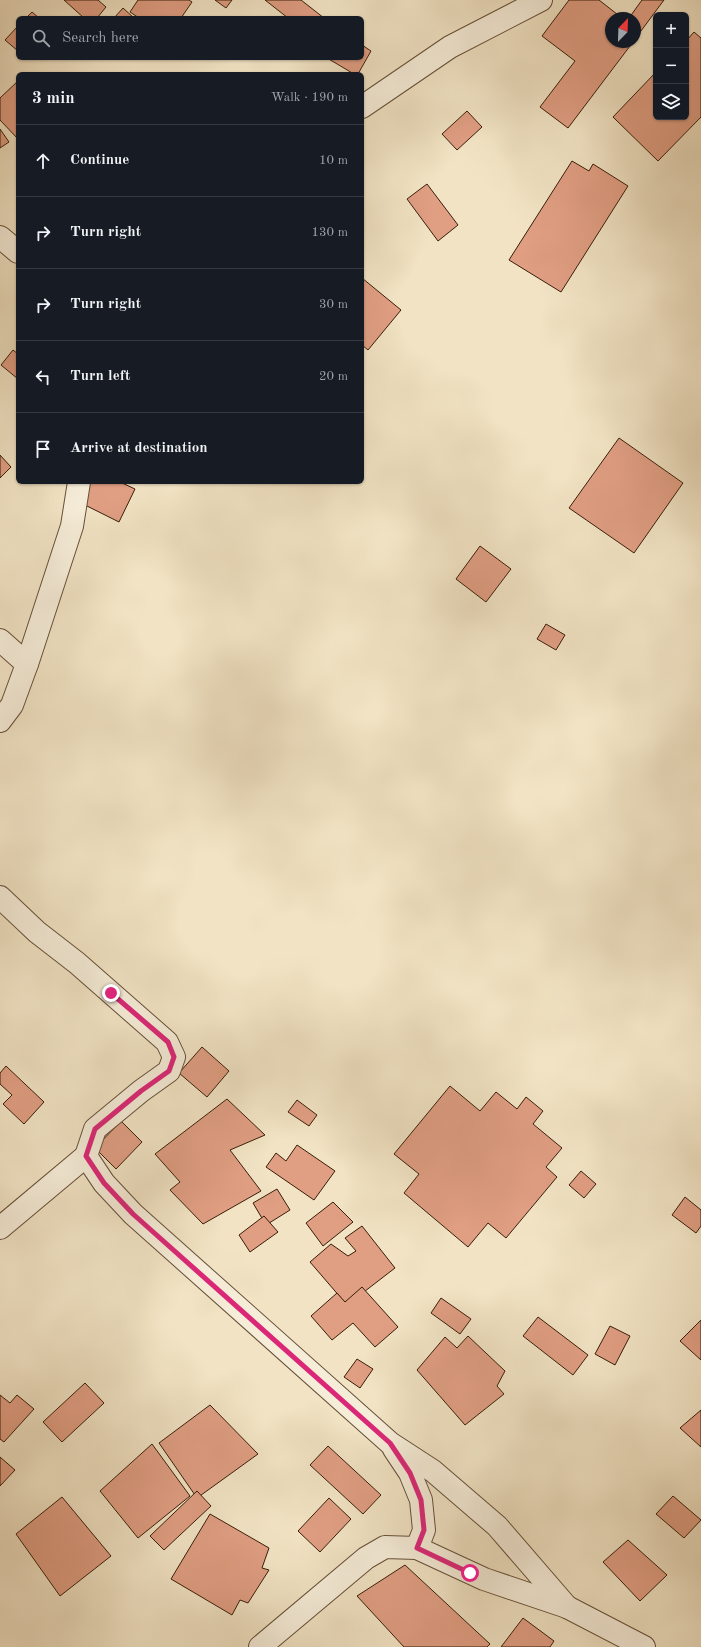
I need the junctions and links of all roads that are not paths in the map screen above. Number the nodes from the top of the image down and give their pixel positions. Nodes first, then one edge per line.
1 (541, 0) edge
2 (364, 106) edge
3 (0, 237) edge
4 (16, 250) edge
5 (79, 484) edge
6 (0, 640) edge
7 (27, 664) junction
8 (0, 721) edge
9 (0, 897) edge
10 (86, 1156) junction
11 (0, 1228) edge
12 (390, 1443) junction
13 (417, 1548) junction
14 (567, 1607) junction
15 (260, 1647) edge
16 (644, 1647) edge

1 - 2 street
3 - 4 street
5 - 7 street
6 - 7 street
7 - 8 street
9 - 10 street
10 - 11 street
10 - 12 street
12 - 13 street
12 - 14 street
13 - 14 street
13 - 15 street
14 - 16 street

